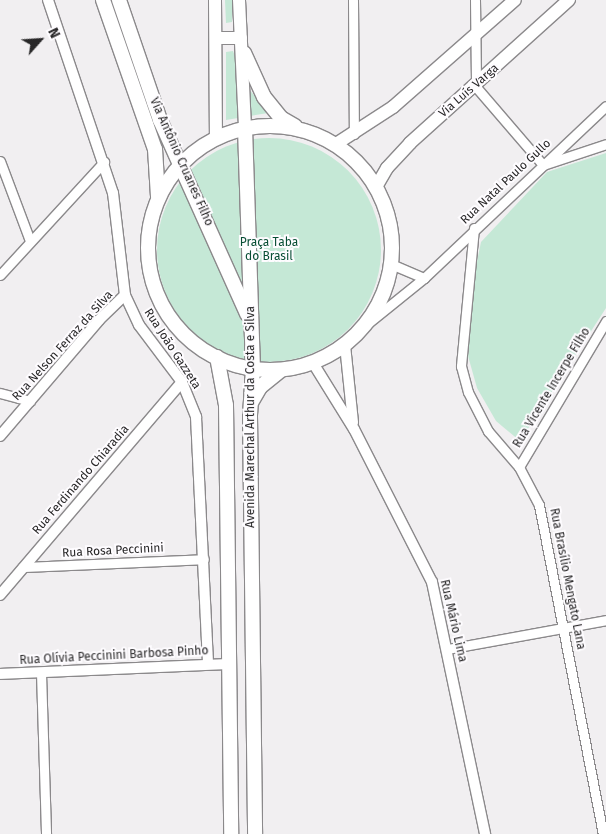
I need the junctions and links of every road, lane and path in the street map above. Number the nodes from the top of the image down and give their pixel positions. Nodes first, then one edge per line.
1 (48, 0) edge
2 (102, 0) edge
3 (119, 0) edge
4 (215, 0) edge
5 (239, 0) edge
6 (353, 0) edge
7 (475, 0) edge
8 (515, 0) edge
9 (569, 0) edge
10 (476, 35) junction
11 (216, 38) junction
12 (241, 38) junction
13 (244, 53) junction
14 (476, 87) junction
15 (606, 106) edge
16 (246, 128) junction
17 (303, 130) junction
18 (354, 134) junction
19 (168, 137) junction
20 (216, 138) junction
21 (336, 144) junction
22 (606, 144) edge
23 (198, 149) junction
24 (0, 161) edge
25 (104, 162) junction
26 (181, 164) junction
27 (543, 165) junction
28 (376, 187) junction
29 (158, 199) junction
30 (474, 228) junction
31 (30, 241) junction
32 (391, 264) junction
33 (0, 275) edge
34 (424, 278) junction
35 (125, 295) junction
36 (251, 321) junction
37 (606, 321) edge
38 (362, 328) junction
39 (344, 345) junction
40 (217, 357) junction
41 (313, 362) junction
42 (253, 369) junction
43 (281, 370) junction
44 (182, 382) junction
45 (0, 393) edge
46 (30, 401) junction
47 (251, 401) junction
48 (354, 429) junction
49 (0, 436) edge
50 (519, 467) junction
51 (204, 559) junction
52 (23, 567) junction
53 (0, 594) edge
54 (606, 620) edge
55 (564, 628) junction
56 (447, 649) junction
57 (208, 664) junction
58 (229, 664) junction
59 (41, 673) junction
60 (0, 674) edge
61 (229, 679) junction
62 (253, 679) junction
63 (46, 834) edge
64 (231, 834) edge
65 (255, 834) edge
66 (485, 834) edge
67 (603, 834) edge

1 - 25 street, Rua João Gazzeta
2 - 29 main road, Via Antônio Cruanes Filho
3 - 19 main road, Via Antônio Cruanes Filho
4 - 11 main road
5 - 12 main road, Avenida Marechal Arthur da Costa e Silva
6 - 18 street
7 - 10 street
8 - 10 main road
9 - 14 main road, Via Luís Varga
10 - 14 street
10 - 18 main road
11 - 12 main road
11 - 20 main road
12 - 13 main road, Avenida Marechal Arthur da Costa e Silva
13 - 16 main road, Avenida Marechal Arthur da Costa e Silva
13 - 17 main road
14 - 27 street
14 - 28 main road, Via Luís Varga
15 - 27 street, Rua Natal Paulo Gullo
16 - 17 main road
16 - 20 main road
16 - 36 main road, Avenida Marechal Arthur da Costa e Silva
17 - 21 main road
18 - 21 main road
19 - 23 main road
19 - 26 main road, Via Antônio Cruanes Filho
20 - 23 main road
21 - 28 main road
22 - 27 street
23 - 26 main road
24 - 31 street
25 - 31 street
25 - 35 street, Rua João Gazzeta
26 - 29 main road
26 - 36 main road, Via Antônio Cruanes Filho
27 - 30 street, Rua Natal Paulo Gullo
28 - 32 main road
29 - 40 main road
30 - 34 street, Rua Natal Paulo Gullo
30 - 50 street, Rua Brasílio Mengato Lana
31 - 33 street
32 - 34 street
32 - 38 main road
34 - 38 street, Rua Natal Paulo Gullo
35 - 44 street, Rua João Gazzeta
35 - 46 street, Rua Nelson Ferraz da Silva
36 - 42 main road, Avenida Marechal Arthur da Costa e Silva
37 - 50 street, Rua Vicente Incerpe Filho
38 - 39 main road
39 - 41 main road
39 - 48 street, Rua Mário Lima
40 - 42 main road
40 - 58 main road, Avenida Marechal Arthur da Costa e Silva
41 - 43 main road
41 - 48 street, Rua Mário Lima
42 - 43 main road
42 - 47 main road, Avenida Marechal Arthur da Costa e Silva
43 - 47 main road
44 - 51 street, Rua João Gazzeta
44 - 52 street, Rua Ferdinando Chiaradia
45 - 46 street
46 - 49 street, Rua Nelson Ferraz da Silva
47 - 62 main road, Avenida Marechal Arthur da Costa e Silva
48 - 56 street, Rua Mário Lima
50 - 55 street, Rua Brasílio Mengato Lana
51 - 52 street, Rua Rosa Peccinini
51 - 57 street, Rua João Gazzeta
52 - 53 street, Rua Ferdinando Chiaradia
54 - 55 street
55 - 56 street
55 - 67 street, Rua Brasílio Mengato Lana
56 - 66 street, Rua Mário Lima
57 - 58 street, Rua Olívia Peccinini Barbosa Pinho
57 - 59 street, Rua Olívia Peccinini Barbosa Pinho
58 - 61 main road, Avenida Marechal Arthur da Costa e Silva
59 - 60 street, Rua Olívia Peccinini Barbosa Pinho
59 - 63 street
61 - 62 main road
61 - 64 main road, Avenida Marechal Arthur da Costa e Silva
62 - 65 main road, Avenida Marechal Arthur da Costa e Silva

